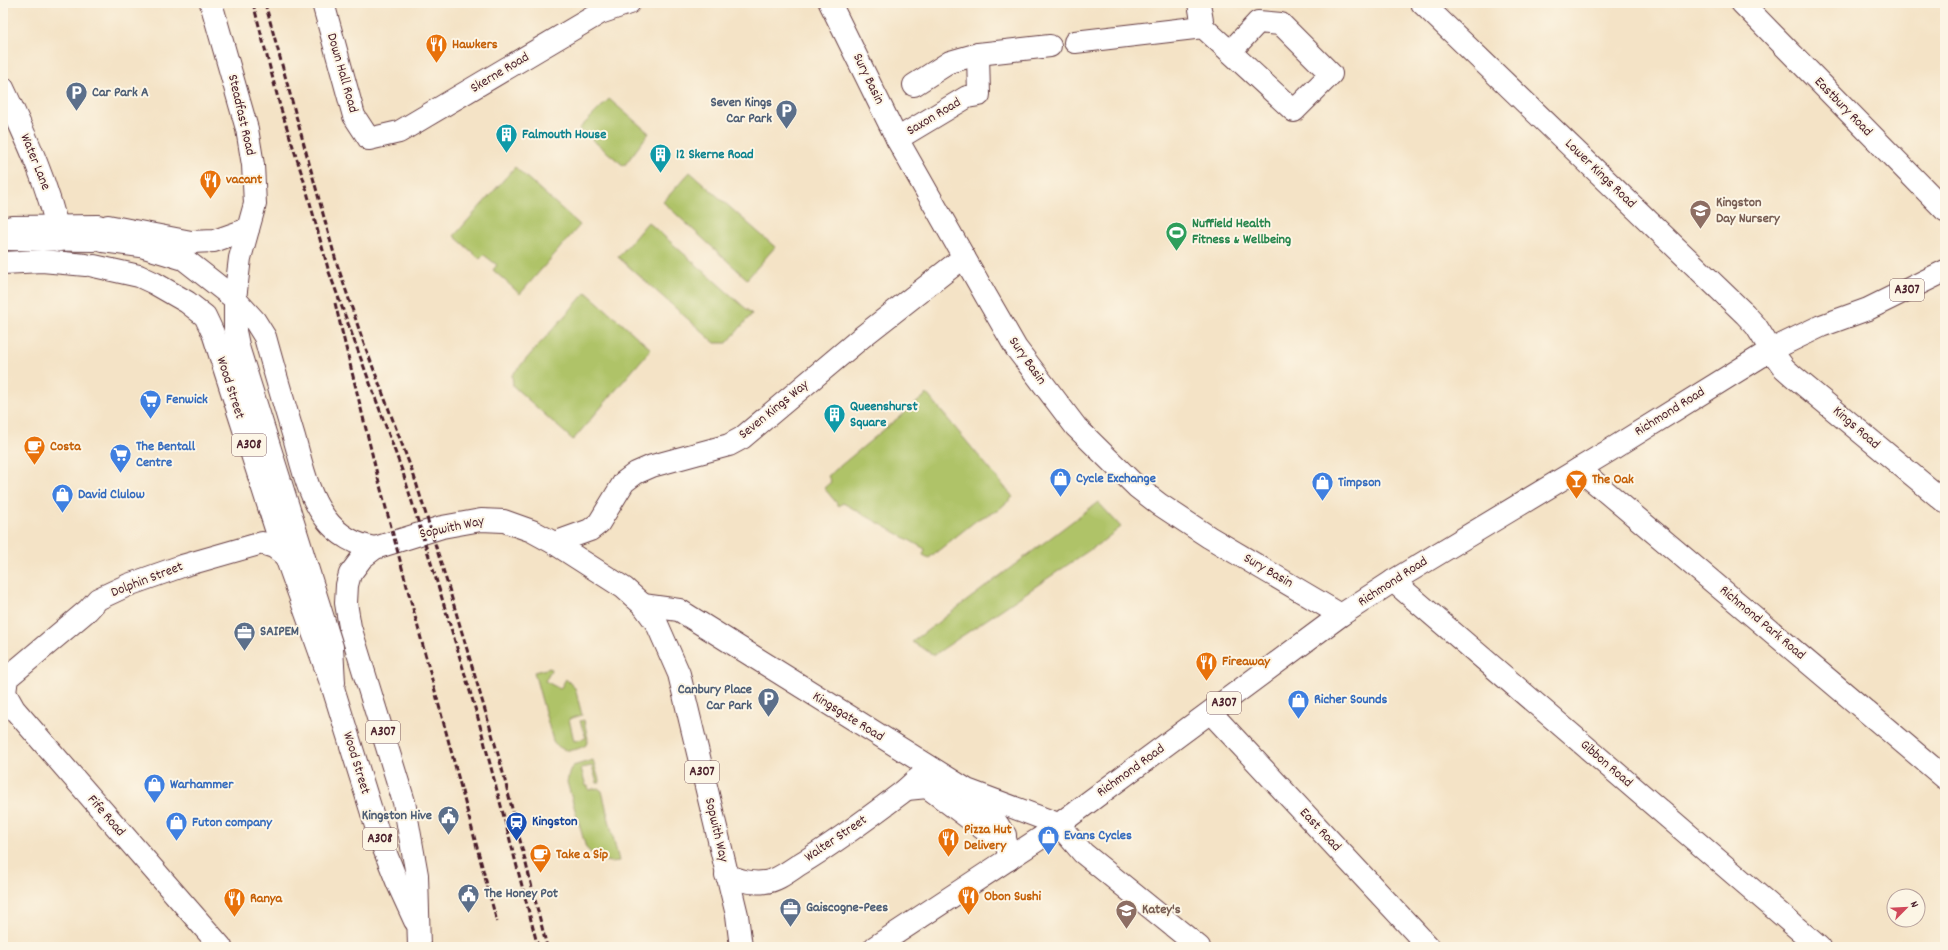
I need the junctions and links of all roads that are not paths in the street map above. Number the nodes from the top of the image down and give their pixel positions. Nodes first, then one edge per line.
1 (211, 3) edge
2 (323, 3) edge
3 (628, 3) edge
4 (830, 3) edge
5 (1198, 3) edge
6 (1422, 3) edge
7 (1742, 3) edge
8 (1203, 27) junction
9 (1075, 42) dead end
10 (1050, 46) dead end
11 (1230, 52) dead end
12 (978, 54) junction
13 (914, 85) dead end
14 (3, 88) edge
15 (369, 139) joint
16 (897, 139) junction
17 (1945, 210) edge
18 (3, 229) edge
19 (248, 229) junction
20 (59, 233) junction
21 (100, 233) junction
22 (3, 239) edge
23 (964, 257) junction
24 (3, 263) edge
25 (1945, 271) edge
26 (235, 299) junction
27 (1771, 350) junction
28 (1579, 469) junction
29 (1945, 502) edge
30 (554, 543) junction
31 (375, 548) junction
32 (287, 557) junction
33 (1392, 581) junction
34 (643, 605) junction
35 (1341, 615) junction
36 (7, 678) joint
37 (334, 691) junction
38 (1211, 713) junction
39 (937, 772) junction
40 (1945, 778) edge
41 (907, 789) junction
42 (967, 790) junction
43 (1058, 824) junction
44 (1005, 835) junction
45 (1009, 859) junction
46 (726, 875) junction
47 (419, 937) edge
48 (887, 944) edge
49 (221, 947) edge
50 (741, 947) edge
51 (1199, 947) edge
52 (1429, 947) edge
53 (1820, 947) edge

1 - 19 street, Steadfast Road
2 - 15 street, Down Hall Road
3 - 15 street, Skerne Road
4 - 16 street, Sury Basin
5 - 8 street
6 - 27 street, Lower Kings Road
7 - 17 street, Eastbury Road
8 - 9 street
8 - 11 street
10 - 12 street
12 - 13 street
12 - 16 street, Saxon Road
14 - 20 street, Water Lane
16 - 23 street, Sury Basin
18 - 20 street
19 - 21 street
19 - 26 street, Wood Street
20 - 21 street
20 - 22 street
21 - 26 street
23 - 30 street, Seven Kings Way
23 - 35 street, Sury Basin
24 - 32 street, Wood Street / A308
25 - 27 street, Richmond Road / A307
26 - 31 street
26 - 37 street, Wood Street
27 - 28 street, Richmond Road / A307
27 - 29 street, Kings Road
28 - 33 street, Richmond Road / A307
28 - 40 street, Richmond Park Road
30 - 31 street, Sopwith Way / A307
30 - 34 street, Sopwith Way / A307
31 - 47 street, Sopwith Way / A307
32 - 36 street, Dolphin Street
32 - 37 street, Wood Street / A308
33 - 35 street, Richmond Road / A307
33 - 53 street, Gibbon Road
34 - 39 street, Kingsgate Road
34 - 46 street, Sopwith Way / A307
35 - 38 street, Richmond Road / A307
36 - 49 street, Fife Road
37 - 47 street, Wood Street / A308
38 - 43 street, Richmond Road / A307
38 - 52 street, East Road
39 - 41 street, Walter Street
39 - 42 street, Kingsgate Road
41 - 44 street
41 - 46 street, Walter Street
42 - 43 street, Kingsgate Road
42 - 44 street
43 - 45 street, Richmond Road / A307
43 - 51 street
44 - 45 street
45 - 48 street, Richmond Road / A307
46 - 50 street, Sopwith Way / A307

